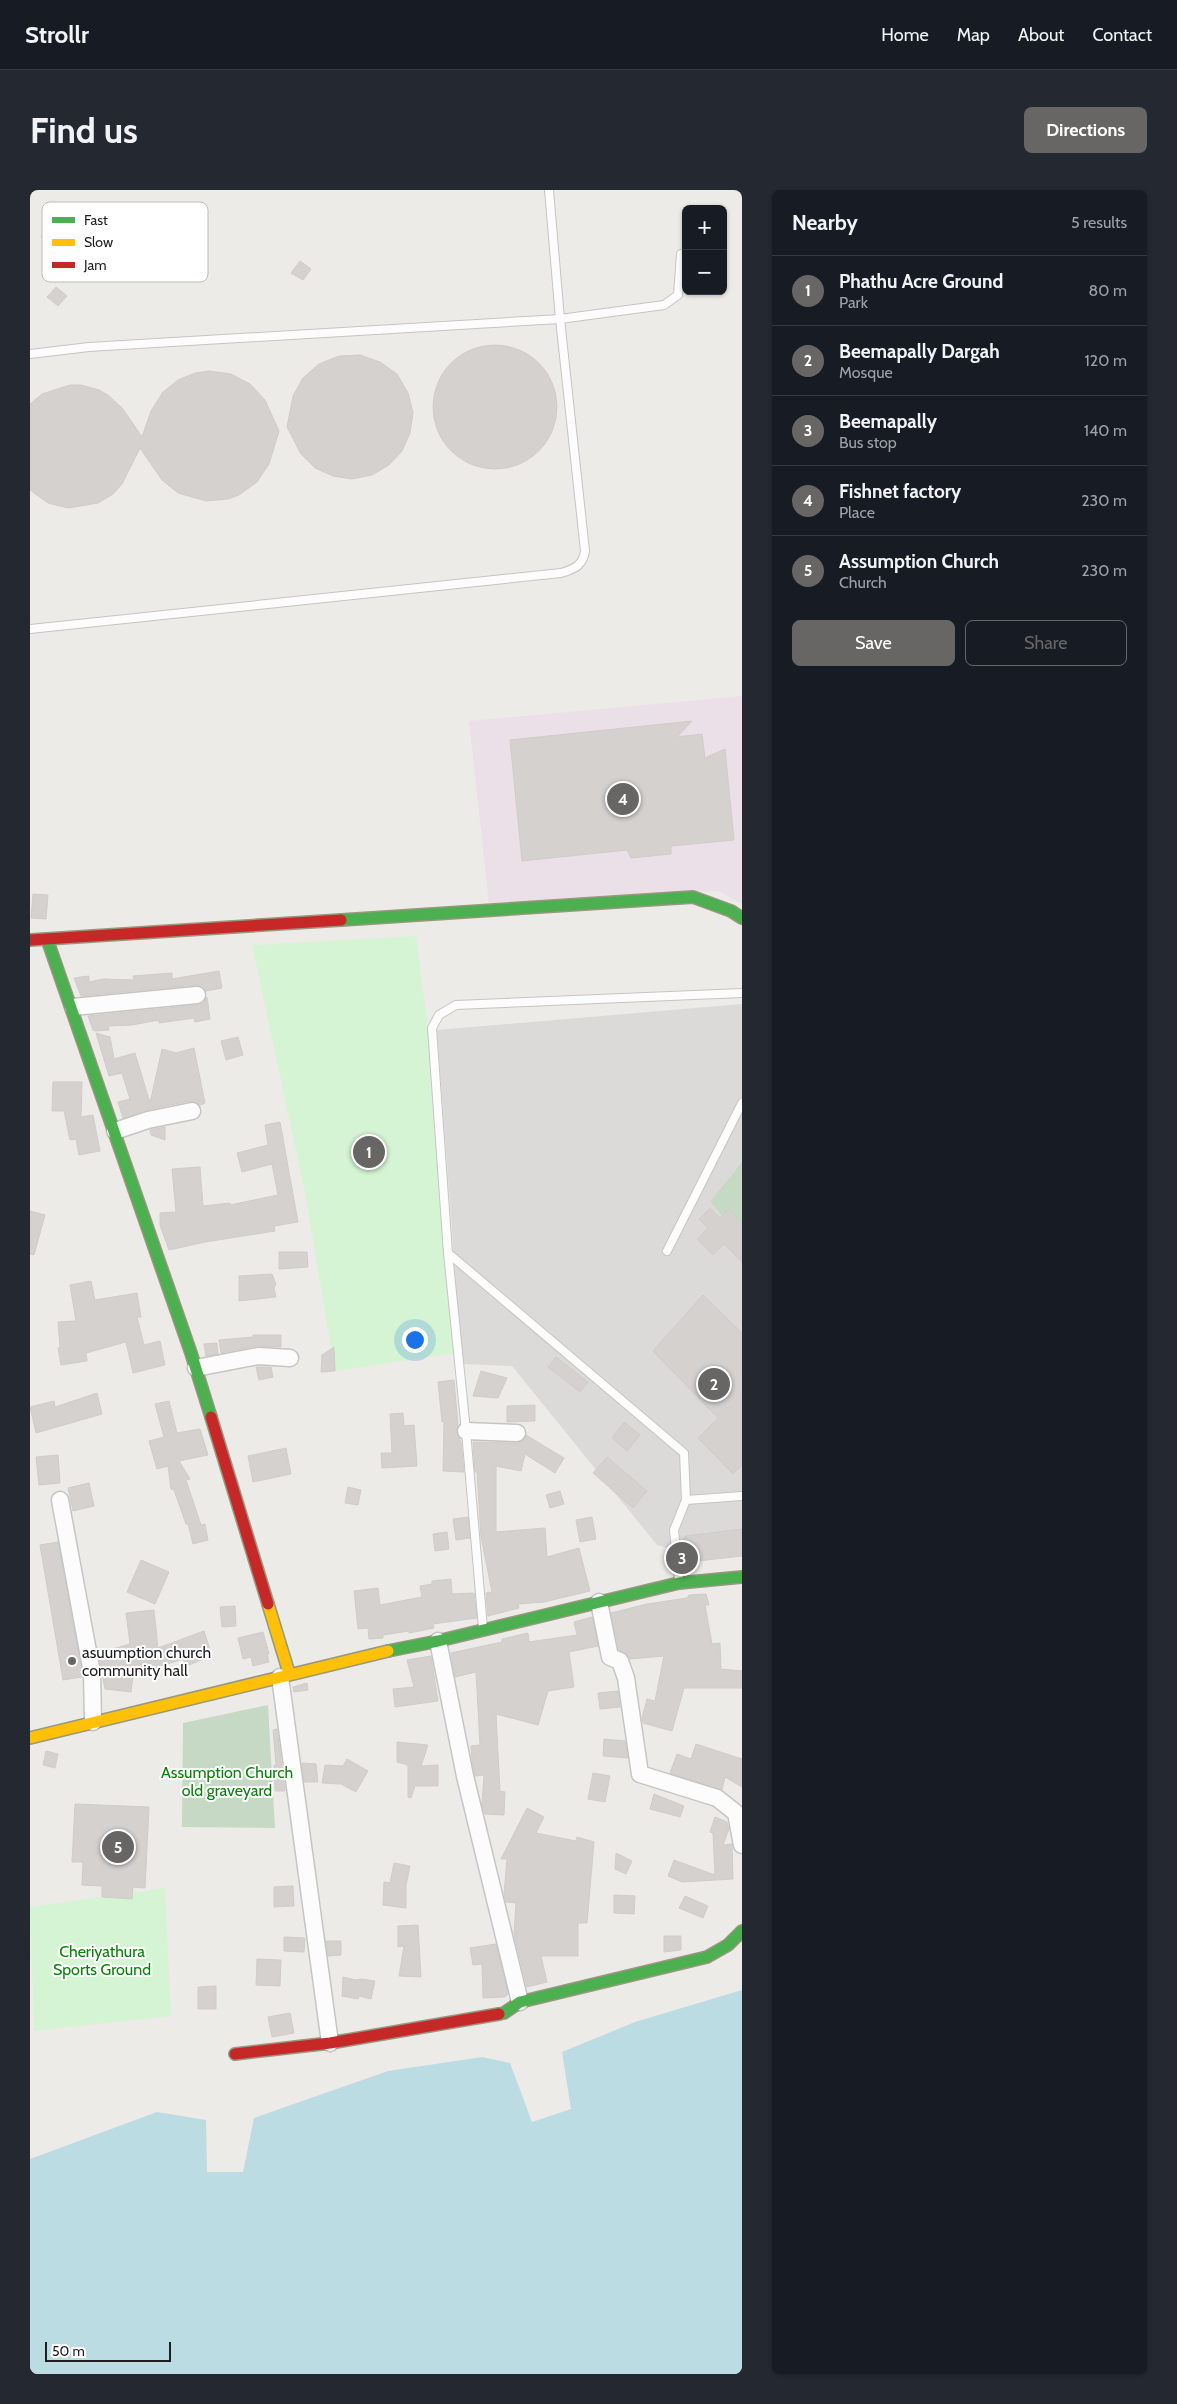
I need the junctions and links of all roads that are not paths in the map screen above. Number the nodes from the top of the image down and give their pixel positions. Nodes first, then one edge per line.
1 (549, 190) edge
2 (681, 254) dead end
3 (560, 319) junction
4 (30, 354) edge
5 (30, 629) edge
6 (742, 918) edge
7 (47, 939) junction
8 (30, 940) edge
9 (742, 993) edge
10 (197, 995) dead end
11 (72, 1007) junction
12 (742, 1103) edge
13 (192, 1111) dead end
14 (115, 1131) junction
15 (668, 1251) dead end
16 (448, 1253) junction
17 (290, 1358) dead end
18 (196, 1368) junction
19 (466, 1431) junction
20 (516, 1433) dead end
21 (742, 1496) edge
22 (60, 1500) dead end
23 (686, 1500) junction
24 (742, 1577) edge
25 (679, 1583) junction
26 (599, 1602) junction
27 (483, 1631) junction
28 (438, 1641) junction
29 (285, 1675) junction
30 (93, 1722) junction
31 (30, 1738) edge
32 (739, 1811) edge
33 (742, 1845) edge
34 (742, 1931) edge
35 (520, 2002) junction
36 (330, 2043) junction
37 (235, 2054) dead end

1 - 3 lane
2 - 3 lane
3 - 4 lane
3 - 5 lane
6 - 7 street
7 - 8 street
7 - 11 street
9 - 16 lane
10 - 11 street
11 - 14 street
12 - 15 lane
13 - 14 street
14 - 18 street
16 - 19 lane
16 - 23 lane
17 - 18 street
18 - 29 street
19 - 20 street
19 - 27 lane
21 - 23 lane
22 - 30 street
23 - 25 lane
24 - 25 street
25 - 26 street
26 - 27 street
26 - 32 street
27 - 28 street
28 - 29 street
28 - 35 street
29 - 30 street
29 - 36 street
30 - 31 street
32 - 33 street
34 - 35 street
35 - 36 street
36 - 37 street

